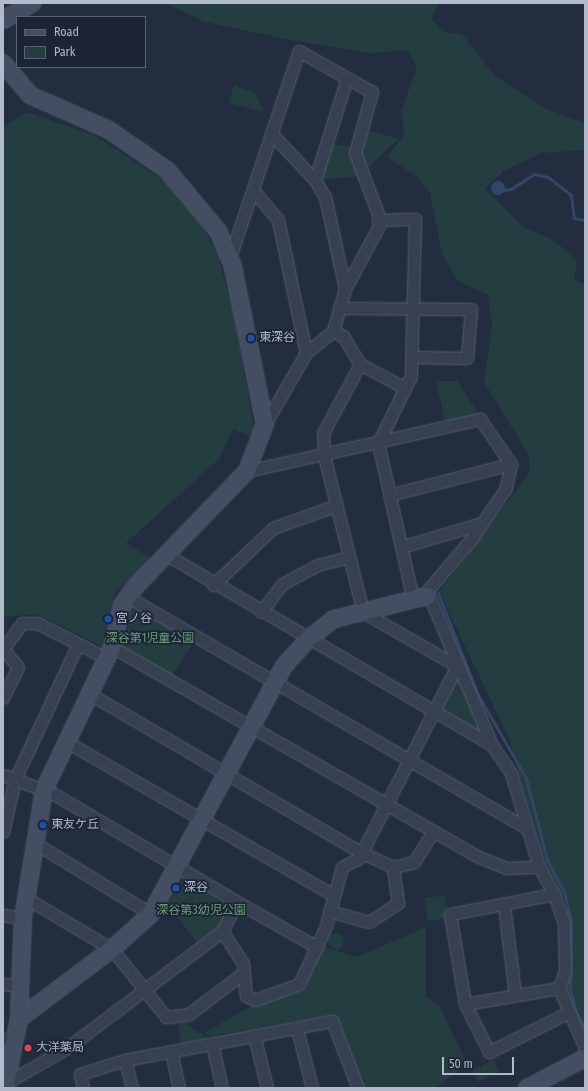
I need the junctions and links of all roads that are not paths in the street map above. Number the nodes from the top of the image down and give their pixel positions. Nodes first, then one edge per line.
1 (32, 3) edge
2 (3, 20) edge
3 (3, 63) edge
4 (347, 78) junction
5 (271, 133) junction
6 (315, 180) junction
7 (253, 190) junction
8 (378, 220) junction
9 (230, 257) junction
10 (345, 289) junction
11 (339, 308) junction
12 (415, 309) junction
13 (333, 331) junction
14 (306, 353) junction
15 (413, 357) junction
16 (360, 364) junction
17 (405, 388) junction
18 (265, 424) junction
19 (378, 442) junction
20 (324, 456) junction
21 (510, 464) junction
22 (247, 471) junction
23 (390, 495) junction
24 (337, 505) junction
25 (479, 524) junction
26 (401, 547) junction
27 (167, 555) junction
28 (349, 557) junction
29 (213, 585) junction
30 (128, 597) junction
31 (420, 598) junction
32 (261, 612) junction
33 (363, 612) junction
34 (308, 639) junction
35 (78, 644) junction
36 (3, 649) edge
37 (110, 653) junction
38 (457, 666) junction
39 (276, 682) junction
40 (90, 694) junction
41 (3, 698) edge
42 (434, 712) junction
43 (251, 728) junction
44 (67, 742) junction
45 (492, 745) junction
46 (409, 760) junction
47 (227, 774) junction
48 (3, 775) edge
49 (15, 779) junction
50 (44, 790) junction
51 (385, 806) junction
52 (202, 821) junction
53 (526, 827) junction
54 (3, 832) edge
55 (432, 832) junction
56 (35, 843) junction
57 (362, 853) junction
58 (393, 867) junction
59 (539, 867) junction
60 (179, 868) junction
61 (554, 894) junction
62 (333, 895) junction
63 (26, 898) junction
64 (237, 902) junction
65 (504, 905) junction
66 (329, 911) junction
67 (151, 914) junction
68 (3, 915) edge
69 (23, 918) junction
70 (222, 931) junction
71 (317, 948) junction
72 (112, 949) junction
73 (243, 973) junction
74 (10, 985) edge
75 (559, 988) junction
76 (146, 991) junction
77 (515, 994) junction
78 (465, 1004) junction
79 (567, 1013) junction
80 (19, 1019) junction
81 (296, 1029) junction
82 (254, 1035) junction
83 (8, 1040) edge
84 (212, 1043) junction
85 (585, 1048) edge
86 (171, 1051) junction
87 (585, 1058) edge
88 (125, 1060) junction
89 (4, 1086) edge
90 (83, 1088) edge
91 (132, 1088) edge
92 (179, 1088) edge
93 (222, 1088) edge
94 (267, 1088) edge
95 (312, 1088) edge
96 (358, 1088) edge
97 (527, 1088) edge

1 - 2 street
3 - 9 street
4 - 5 street
4 - 6 street
4 - 8 street
5 - 6 street
5 - 7 street
6 - 10 street
7 - 9 street
7 - 14 street
8 - 10 street
8 - 12 street
9 - 18 street
10 - 11 street
11 - 12 street
11 - 13 street
12 - 15 street
12 - 15 street
13 - 14 street
13 - 16 street
14 - 18 street
15 - 17 street
16 - 17 street
16 - 20 street
17 - 19 street
18 - 22 street
19 - 20 street
19 - 21 street
19 - 23 street
20 - 22 street
20 - 24 street
21 - 23 street
21 - 25 street
22 - 27 street
23 - 26 street
24 - 28 street
24 - 29 street
25 - 26 street
25 - 31 street
26 - 31 street
27 - 29 street
27 - 30 street
28 - 32 street
28 - 33 street
29 - 32 street
30 - 37 street
30 - 39 street
31 - 33 street
31 - 38 street
32 - 34 street
33 - 34 street
33 - 38 street
34 - 39 street
34 - 42 street
35 - 36 street
35 - 37 street
35 - 49 street
36 - 41 street
37 - 40 street
37 - 43 street
38 - 42 street
38 - 45 street
39 - 43 street
39 - 46 street
40 - 44 street
40 - 47 street
42 - 45 street
42 - 46 street
43 - 47 street
43 - 51 street
44 - 50 street
44 - 52 street
45 - 53 street
46 - 51 street
46 - 53 street
47 - 52 street
47 - 57 street
48 - 49 street
49 - 50 street
49 - 54 street
50 - 56 street
50 - 60 street
51 - 55 street
51 - 57 street
52 - 60 street
52 - 62 street
53 - 59 street
55 - 58 street
55 - 59 street
56 - 63 street
56 - 67 street
57 - 58 street
57 - 62 street
58 - 66 street
59 - 61 street
60 - 64 street
60 - 67 street
61 - 65 street
61 - 75 street
62 - 66 street
63 - 69 street
63 - 72 street
64 - 70 street
64 - 71 street
65 - 77 street
65 - 78 street
66 - 71 street
67 - 72 street
68 - 69 street
69 - 74 street
70 - 73 street
70 - 76 street
71 - 73 street
72 - 76 street
72 - 80 street
73 - 76 street
74 - 80 street
75 - 77 street
75 - 79 street
76 - 89 street
77 - 78 street
78 - 79 street
79 - 85 street
80 - 83 street
81 - 82 street
81 - 95 street
81 - 96 street
82 - 84 street
82 - 94 street
83 - 89 street
84 - 86 street
84 - 93 street
86 - 88 street
86 - 92 street
87 - 97 street
88 - 90 street
88 - 91 street

